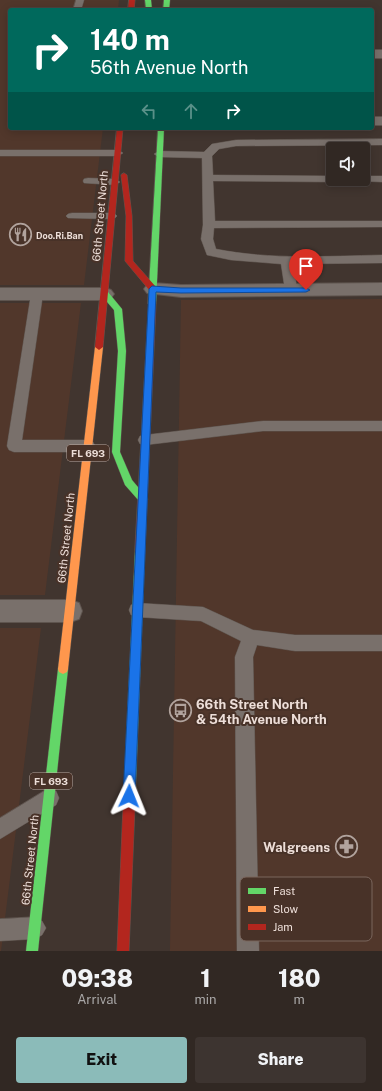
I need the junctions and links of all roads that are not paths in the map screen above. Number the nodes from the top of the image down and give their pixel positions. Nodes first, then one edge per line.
1 (120, 130) edge
2 (161, 130) edge
3 (382, 142) edge
4 (118, 149) junction
5 (0, 153) edge
6 (159, 154) junction
7 (207, 155) junction
8 (208, 178) junction
9 (326, 179) edge
10 (370, 179) edge
11 (382, 179) edge
12 (88, 181) dead end
13 (115, 182) junction
14 (72, 216) dead end
15 (111, 216) junction
16 (382, 224) edge
17 (209, 225) junction
18 (382, 259) edge
19 (287, 260) junction
20 (152, 289) junction
21 (382, 289) edge
22 (291, 290) junction
23 (0, 294) edge
24 (37, 294) junction
25 (105, 294) junction
26 (382, 426) edge
27 (145, 440) junction
28 (88, 446) junction
29 (143, 499) junction
30 (137, 610) junction
31 (0, 611) edge
32 (70, 611) junction
33 (251, 637) junction
34 (382, 643) edge
35 (50, 798) junction
36 (0, 829) edge
37 (247, 877) edge
38 (35, 928) junction
39 (0, 930) edge
40 (248, 941) edge
41 (32, 951) edge
42 (123, 951) edge
43 (248, 951) edge

1 - 4 main road, 66th Street North / FL 693
2 - 6 main road
3 - 7 lane
4 - 5 lane
4 - 13 main road, 66th Street North / FL 693
4 - 20 main road
6 - 7 lane
6 - 20 main road
7 - 8 lane
8 - 9 lane
8 - 17 lane
10 - 11 lane
12 - 13 lane
13 - 15 main road, 66th Street North / FL 693
14 - 15 lane
15 - 25 main road, 66th Street North / FL 693
16 - 17 lane
17 - 19 lane
18 - 19 lane
19 - 22 lane
20 - 22 street
20 - 27 main road
21 - 22 street
23 - 24 street
24 - 25 street
24 - 28 lane
25 - 28 main road, 66th Street North / FL 693
25 - 29 main road
26 - 27 lane
27 - 29 main road
28 - 32 main road, 66th Street North / FL 693
29 - 30 main road
30 - 33 lane
30 - 42 main road
31 - 32 street
32 - 35 main road, 66th Street North / FL 693
33 - 34 lane
33 - 37 lane
35 - 36 lane
35 - 38 main road, 66th Street North / FL 693
38 - 39 lane
38 - 41 main road, 66th Street North / FL 693
40 - 43 lane

